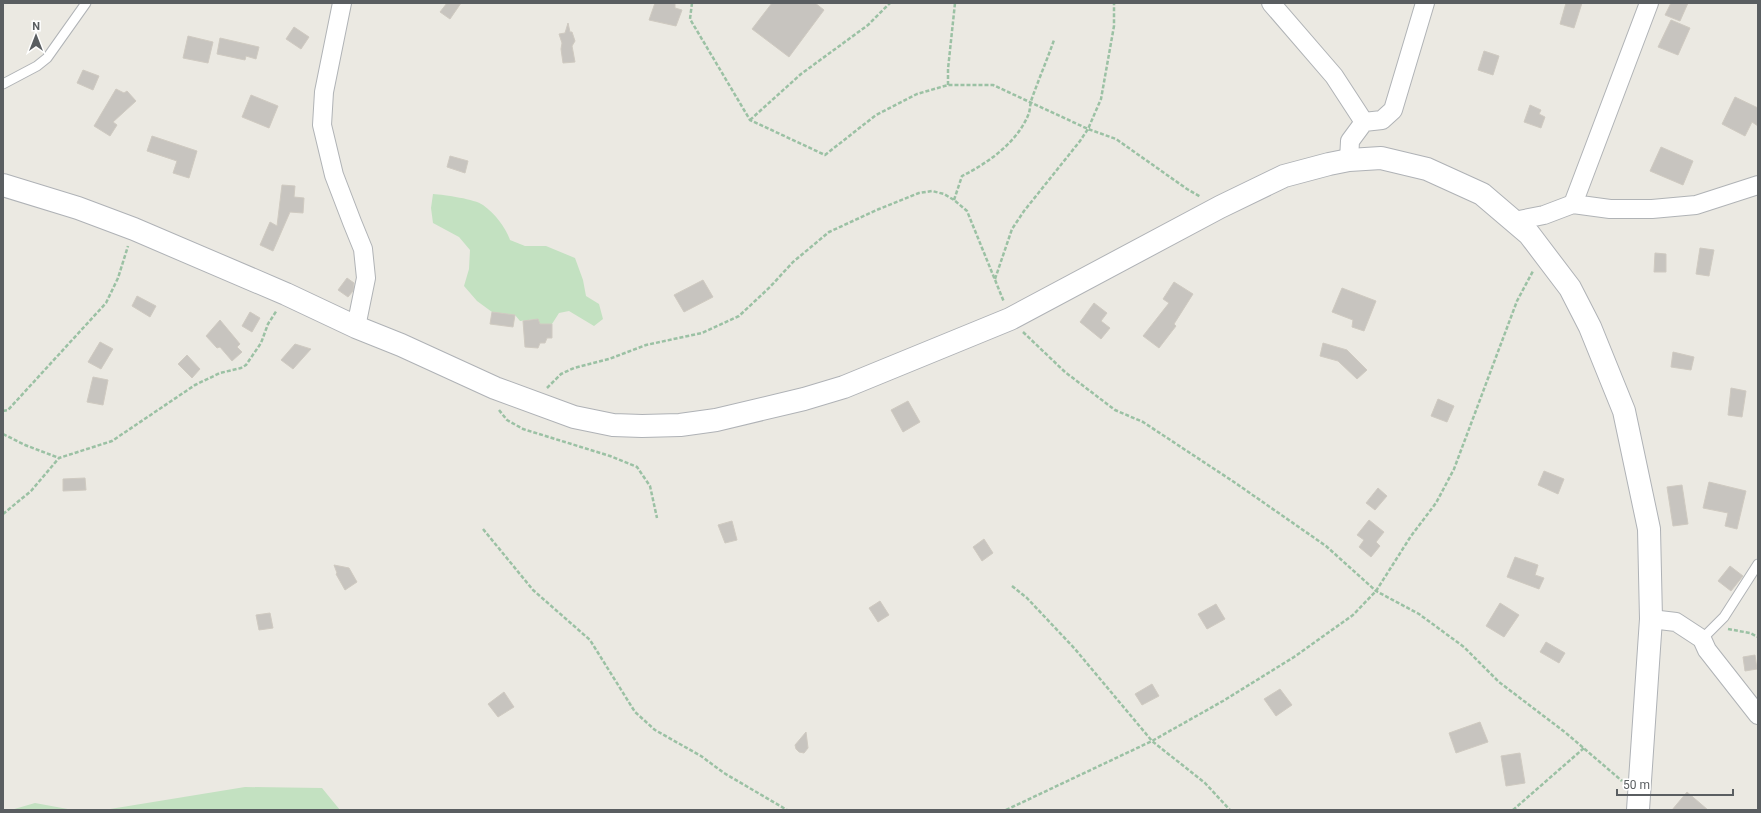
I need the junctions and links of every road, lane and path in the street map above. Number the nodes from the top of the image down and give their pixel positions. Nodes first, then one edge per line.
1 (86, 3) edge
2 (342, 3) edge
3 (692, 3) edge
4 (890, 3) edge
5 (955, 3) edge
6 (1114, 3) edge
7 (1271, 3) edge
8 (1425, 3) edge
9 (1649, 3) edge
10 (1054, 40) dead end
11 (3, 84) edge
12 (948, 85) junction
13 (1031, 102) junction
14 (750, 120) junction
15 (1364, 122) junction
16 (1088, 129) junction
17 (1349, 160) junction
18 (3, 185) edge
19 (1758, 185) edge
20 (954, 200) junction
21 (1573, 204) junction
22 (1220, 207) junction
23 (1514, 221) junction
24 (134, 229) junction
25 (1543, 253) junction
26 (994, 279) junction
27 (286, 294) junction
28 (1010, 319) junction
29 (356, 327) junction
30 (561, 374) dead end
31 (495, 388) junction
32 (3, 411) edge
33 (3, 434) edge
34 (59, 458) junction
35 (3, 514) edge
36 (657, 518) dead end
37 (483, 529) dead end
38 (1758, 564) edge
39 (1012, 586) dead end
40 (1376, 592) junction
41 (1650, 619) junction
42 (1717, 624) junction
43 (1758, 637) edge
44 (1702, 639) junction
45 (1758, 715) edge
46 (1152, 741) junction
47 (1584, 748) junction
48 (1640, 808) edge
49 (787, 810) edge
50 (1006, 810) edge
51 (1230, 810) edge
52 (1513, 810) edge

1 - 11 lane
2 - 29 street
3 - 14 path
4 - 14 path
5 - 12 path
6 - 16 path
7 - 15 street
8 - 15 street
9 - 21 street
10 - 13 path
12 - 13 path
12 - 14 path
13 - 16 path
13 - 20 path
15 - 17 street
16 - 22 path
16 - 26 path
17 - 22 main road
17 - 23 main road
18 - 24 main road
19 - 21 street
20 - 26 path
20 - 30 path
21 - 23 street
22 - 28 main road
23 - 25 main road
24 - 27 main road
24 - 32 path
25 - 40 path
25 - 41 main road
26 - 28 path
27 - 29 main road
27 - 34 path
28 - 31 main road
28 - 40 path
29 - 31 main road
31 - 36 path
33 - 34 path
34 - 35 path
37 - 49 path
38 - 42 lane
39 - 46 path
40 - 46 path
40 - 47 path
41 - 44 street
41 - 48 main road
42 - 43 path
42 - 44 lane
44 - 45 street
46 - 50 path
46 - 51 path
47 - 48 path
47 - 52 path

